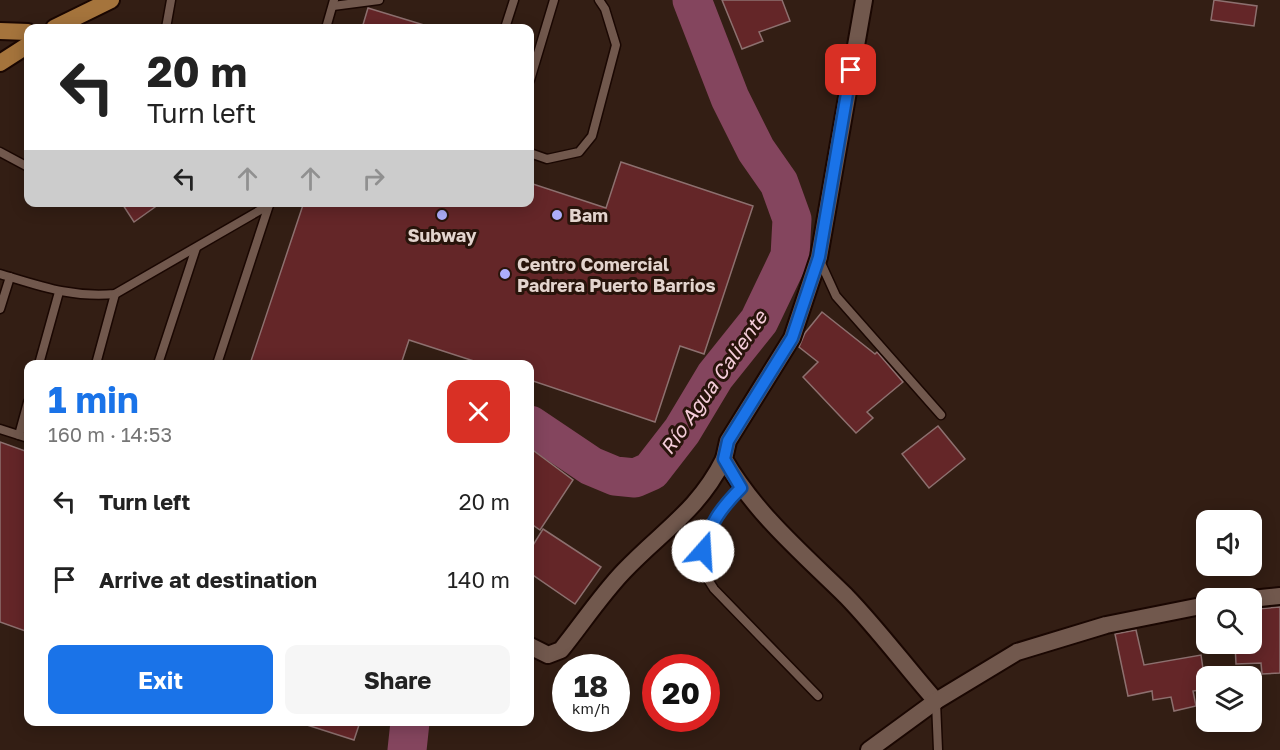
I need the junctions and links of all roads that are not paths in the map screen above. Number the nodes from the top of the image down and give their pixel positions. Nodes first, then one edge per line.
1 (111, 0) edge
2 (171, 0) edge
3 (379, 0) edge
4 (514, 0) edge
5 (554, 0) edge
6 (599, 0) edge
7 (864, 0) edge
8 (331, 2) edge
9 (62, 24) edge
10 (167, 24) edge
11 (327, 24) edge
12 (506, 24) edge
13 (0, 31) edge
14 (24, 32) edge
15 (24, 48) edge
16 (0, 63) edge
17 (534, 67) edge
18 (0, 152) edge
19 (534, 154) edge
20 (24, 165) edge
21 (265, 207) edge
22 (269, 207) edge
23 (196, 248) junction
24 (819, 257) junction
25 (0, 274) edge
26 (10, 277) junction
27 (59, 292) junction
28 (115, 294) junction
29 (0, 309) edge
30 (40, 360) edge
31 (97, 360) edge
32 (159, 360) edge
33 (218, 360) edge
34 (941, 414) dead end
35 (0, 429) edge
36 (24, 436) edge
37 (724, 459) junction
38 (741, 488) junction
39 (1280, 596) edge
40 (1262, 598) edge
41 (1196, 606) edge
42 (534, 648) edge
43 (818, 696) dead end
44 (936, 702) junction
45 (869, 750) edge
46 (938, 750) edge

1 - 9 main road
2 - 10 lane
3 - 8 lane
4 - 12 lane
5 - 17 lane
6 - 19 lane
7 - 24 street
8 - 11 lane
13 - 14 main road
15 - 16 main road
18 - 20 lane
21 - 23 lane
22 - 33 lane
23 - 28 lane
23 - 32 lane
24 - 34 lane
24 - 37 street
25 - 26 lane
26 - 27 lane
26 - 29 lane
27 - 28 lane
27 - 30 lane
28 - 31 lane
35 - 36 lane
37 - 38 street
37 - 42 street
38 - 43 lane
38 - 44 street
39 - 40 street
41 - 44 street
44 - 45 street
44 - 46 lane

